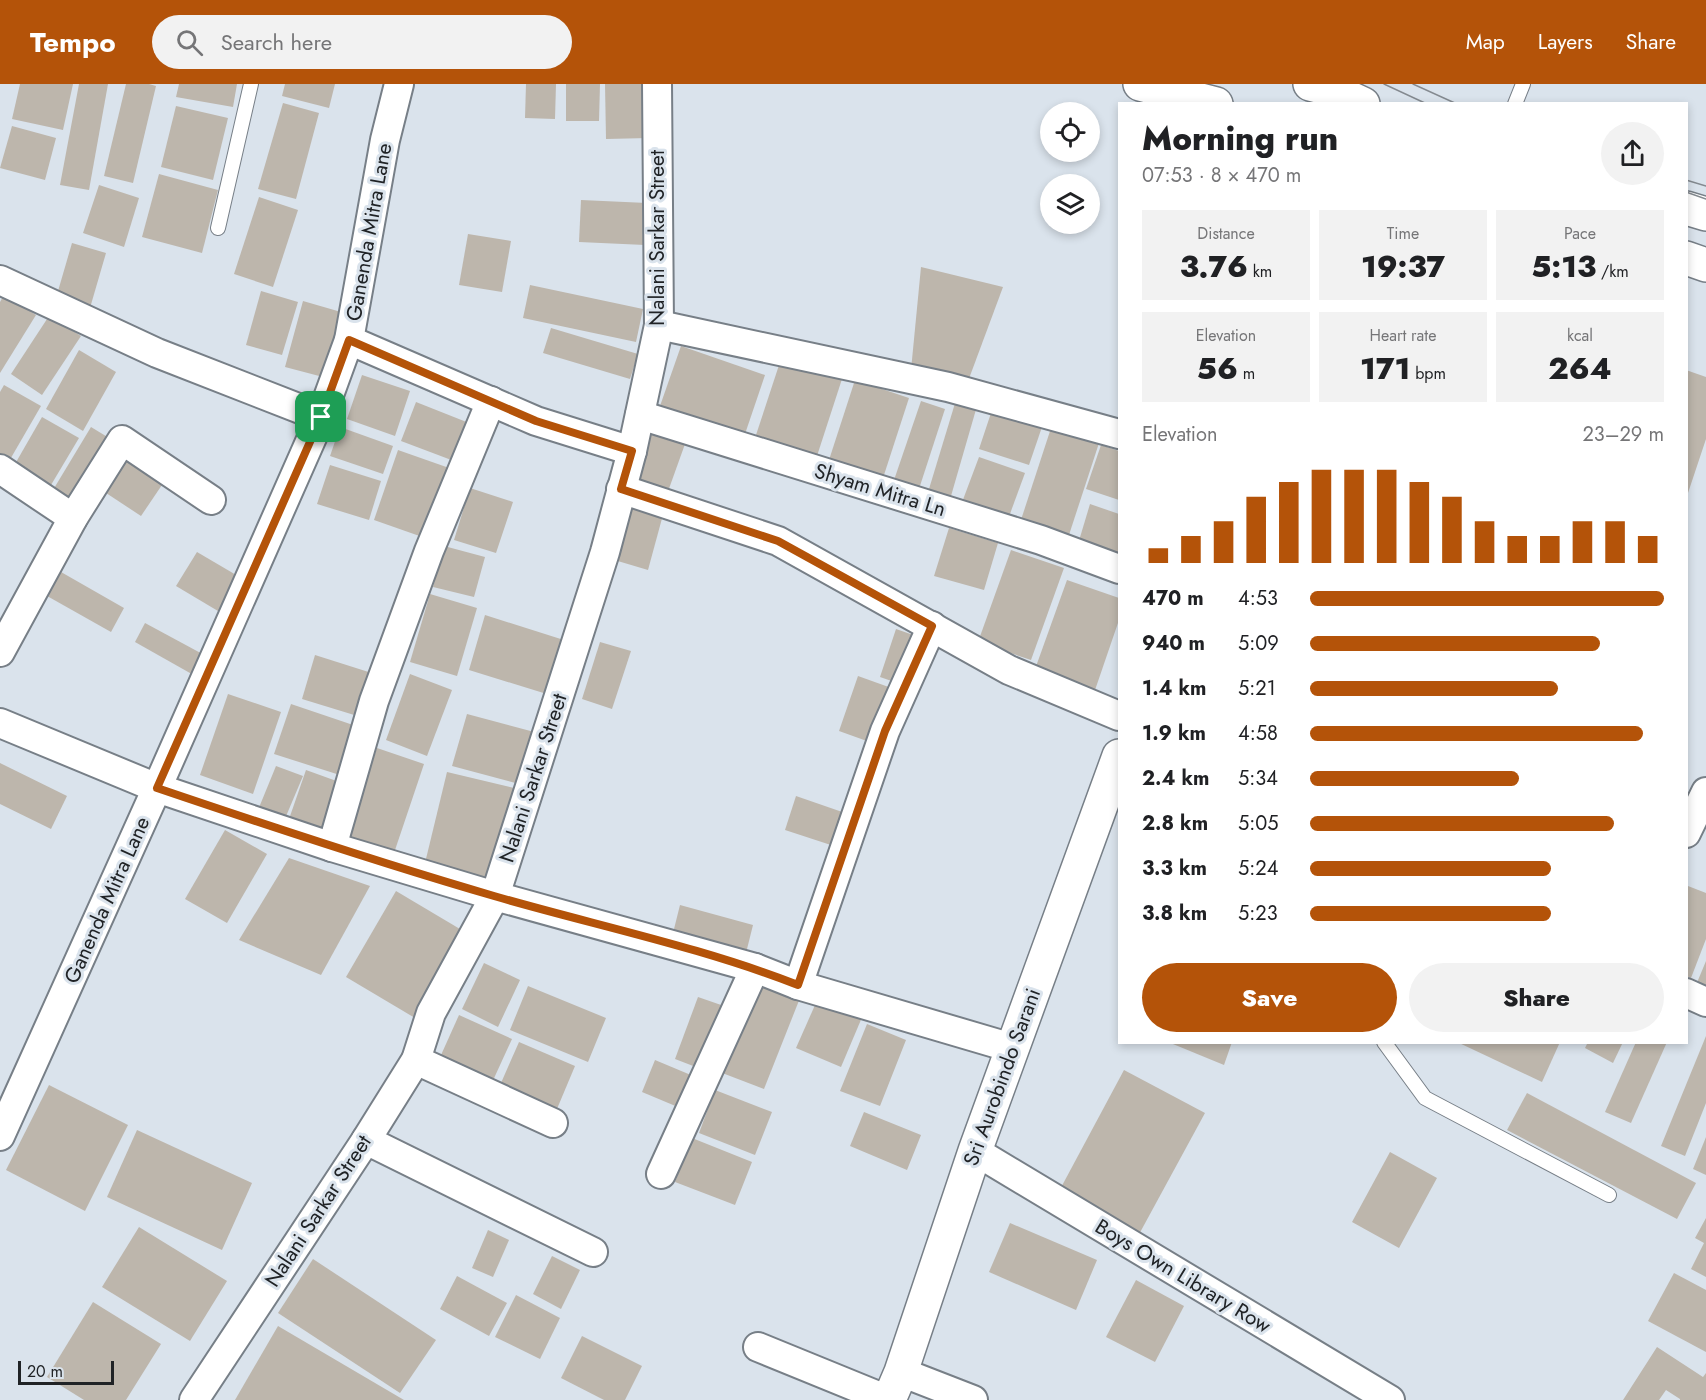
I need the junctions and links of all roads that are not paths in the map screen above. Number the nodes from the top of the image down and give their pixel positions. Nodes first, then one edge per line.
1 (251, 84) edge
2 (399, 84) edge
3 (657, 84) edge
4 (1140, 84) edge
5 (1366, 84) edge
6 (1523, 84) edge
7 (1327, 90) edge
8 (1208, 102) edge
9 (1359, 102) edge
10 (1362, 102) edge
11 (1516, 102) edge
12 (1688, 209) edge
13 (1706, 214) edge
14 (218, 228) dead end
15 (1688, 259) edge
16 (1706, 265) edge
17 (0, 280) edge
18 (659, 325) junction
19 (349, 340) junction
20 (491, 402) junction
21 (640, 415) junction
22 (321, 417) junction
23 (1118, 434) edge
24 (632, 451) junction
25 (0, 469) edge
26 (621, 489) junction
27 (211, 500) dead end
28 (73, 518) junction
29 (1118, 569) edge
30 (932, 626) junction
31 (0, 652) edge
32 (1118, 716) edge
33 (0, 723) edge
34 (1118, 759) edge
35 (157, 788) junction
36 (1706, 792) edge
37 (1688, 829) edge
38 (332, 847) junction
39 (495, 896) junction
40 (755, 968) junction
41 (798, 985) junction
42 (1688, 994) edge
43 (1706, 1002) edge
44 (1385, 1044) edge
45 (1012, 1048) junction
46 (416, 1060) junction
47 (553, 1123) dead end
48 (0, 1136) edge
49 (366, 1140) junction
50 (975, 1151) junction
51 (661, 1174) dead end
52 (1609, 1195) dead end
53 (592, 1252) dead end
54 (758, 1347) dead end
55 (893, 1390) edge
56 (194, 1400) edge
57 (974, 1400) edge
58 (1390, 1400) edge

1 - 14 lane
2 - 19 street, Ganenda Mitra Lane
3 - 18 street, Nalani Sarkar Street
4 - 8 main road
5 - 10 main road
6 - 11 lane
7 - 9 main road
12 - 13 main road
15 - 16 main road
17 - 22 street
18 - 21 street, Nalani Sarkar Street
18 - 23 street
19 - 20 street
19 - 22 street, Ganenda Mitra Lane
20 - 24 street
20 - 38 street
21 - 24 street, Nalani Sarkar Street
21 - 29 street, Shyam Mitra Ln
22 - 35 street, Ganenda Mitra Lane
24 - 26 street, Nalani Sarkar Street
25 - 28 street
26 - 30 street
26 - 39 street, Nalani Sarkar Street
27 - 28 street
28 - 31 street
30 - 32 street
30 - 41 street
33 - 35 street
34 - 45 main road, Sri Aurobindo Sarani
35 - 38 street
35 - 48 street, Ganenda Mitra Lane
36 - 37 street
38 - 39 street
39 - 40 street
39 - 46 street, Nalani Sarkar Street
40 - 41 street
40 - 51 street
41 - 45 street
42 - 43 street
44 - 52 lane
45 - 50 main road, Sri Aurobindo Sarani
46 - 47 street
46 - 49 street, Nalani Sarkar Street
49 - 53 street
49 - 56 street, Nalani Sarkar Street
50 - 55 main road, Sri Aurobindo Sarani
50 - 58 street, Boys Own Library Row
54 - 55 street
55 - 57 street

